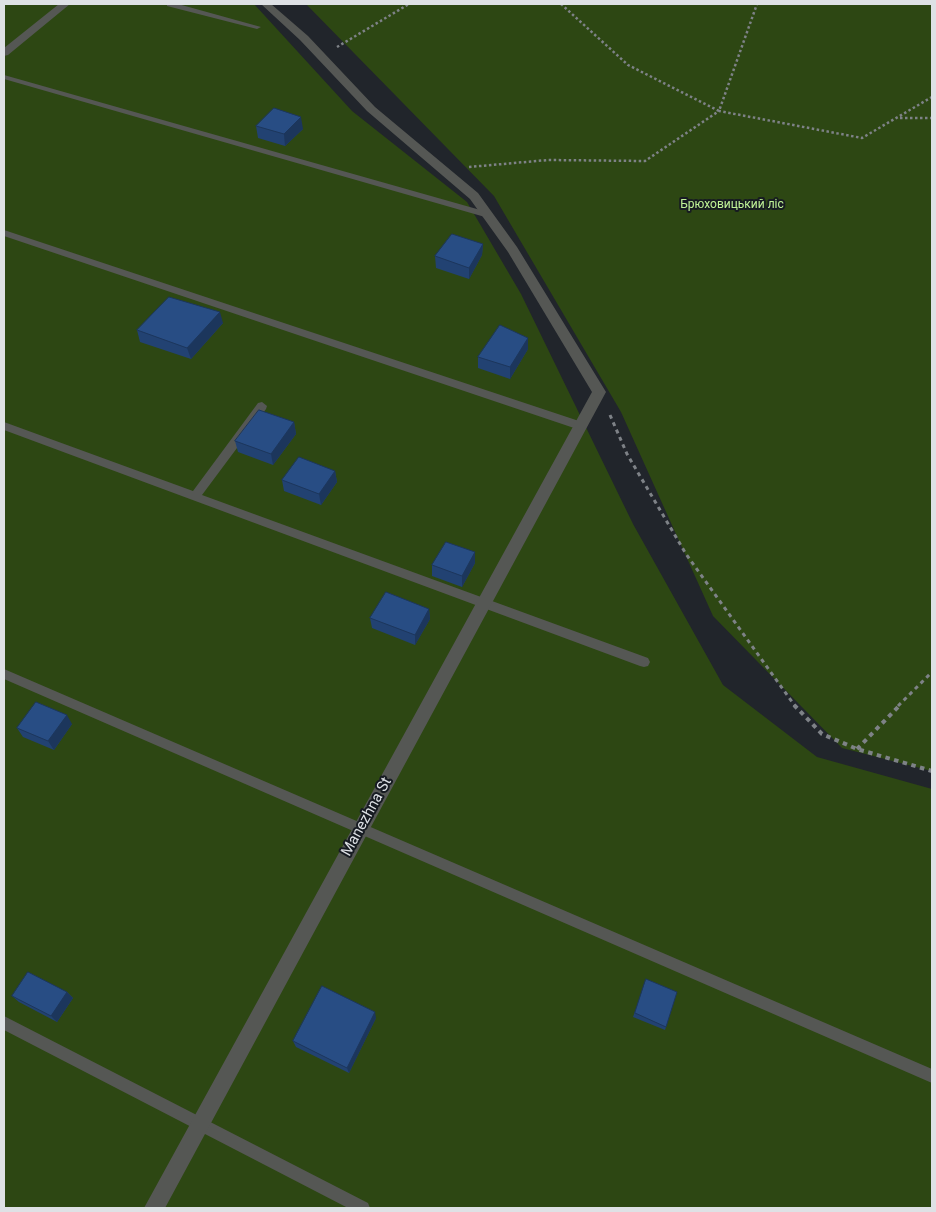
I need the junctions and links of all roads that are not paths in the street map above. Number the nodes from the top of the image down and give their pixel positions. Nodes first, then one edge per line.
1 (65, 4) edge
2 (170, 4) edge
3 (266, 4) edge
4 (257, 27) dead end
5 (4, 53) edge
6 (4, 77) edge
7 (488, 215) junction
8 (4, 233) edge
9 (262, 406) dead end
10 (4, 426) edge
11 (581, 426) junction
12 (195, 496) junction
13 (484, 602) junction
14 (644, 662) dead end
15 (4, 674) edge
16 (360, 830) junction
17 (4, 1023) edge
18 (932, 1076) edge
19 (200, 1124) junction
20 (154, 1208) edge
21 (363, 1208) edge

1 - 5 street
2 - 4 lane
3 - 7 street
6 - 7 lane
7 - 11 street, Manezhna St
8 - 11 lane
9 - 12 lane
10 - 12 lane
11 - 13 street, Manezhna St
12 - 13 lane
13 - 14 lane
13 - 16 street, Manezhna St
15 - 16 lane
16 - 18 lane
16 - 19 street, Manezhna St
17 - 19 lane
19 - 20 street, Manezhna St
19 - 21 lane

